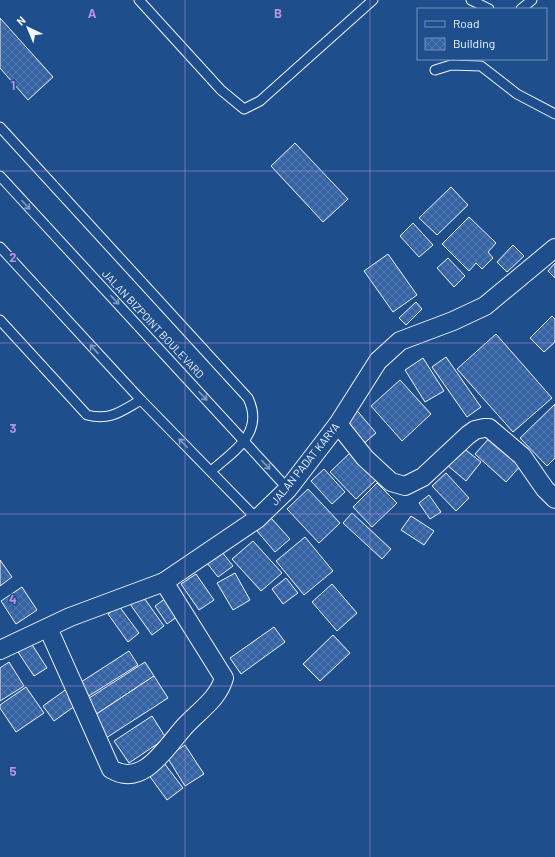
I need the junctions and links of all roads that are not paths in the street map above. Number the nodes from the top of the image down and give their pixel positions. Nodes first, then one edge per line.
1 (139, 0) edge
2 (373, 0) edge
3 (471, 0) edge
4 (532, 0) edge
5 (487, 8) edge
6 (522, 8) edge
7 (435, 70) dead end
8 (555, 114) edge
9 (0, 128) edge
10 (0, 176) edge
11 (0, 248) edge
12 (555, 248) edge
13 (0, 320) edge
14 (141, 400) junction
15 (338, 424) junction
16 (244, 442) junction
17 (211, 471) junction
18 (288, 489) junction
19 (555, 499) edge
20 (257, 519) junction
21 (164, 582) junction
22 (48, 628) junction
23 (0, 650) edge

1 - 2 lane
3 - 5 lane
4 - 6 lane
7 - 8 lane
9 - 16 lane
10 -> 16 lane, JALAN BIZPOINT BOULEVARD
14 -> 11 lane
12 - 15 street, JALAN PADAT KARYA
13 - 14 lane
17 -> 14 lane
15 - 18 street, JALAN PADAT KARYA
15 - 19 street
16 - 17 lane
16 -> 18 lane, JALAN BIZPOINT BOULEVARD
17 - 20 lane
18 - 20 street, JALAN PADAT KARYA
20 - 21 street, JALAN PADAT KARYA
21 - 22 street, JALAN PADAT KARYA
21 - 22 street
22 - 23 street, JALAN PADAT KARYA

